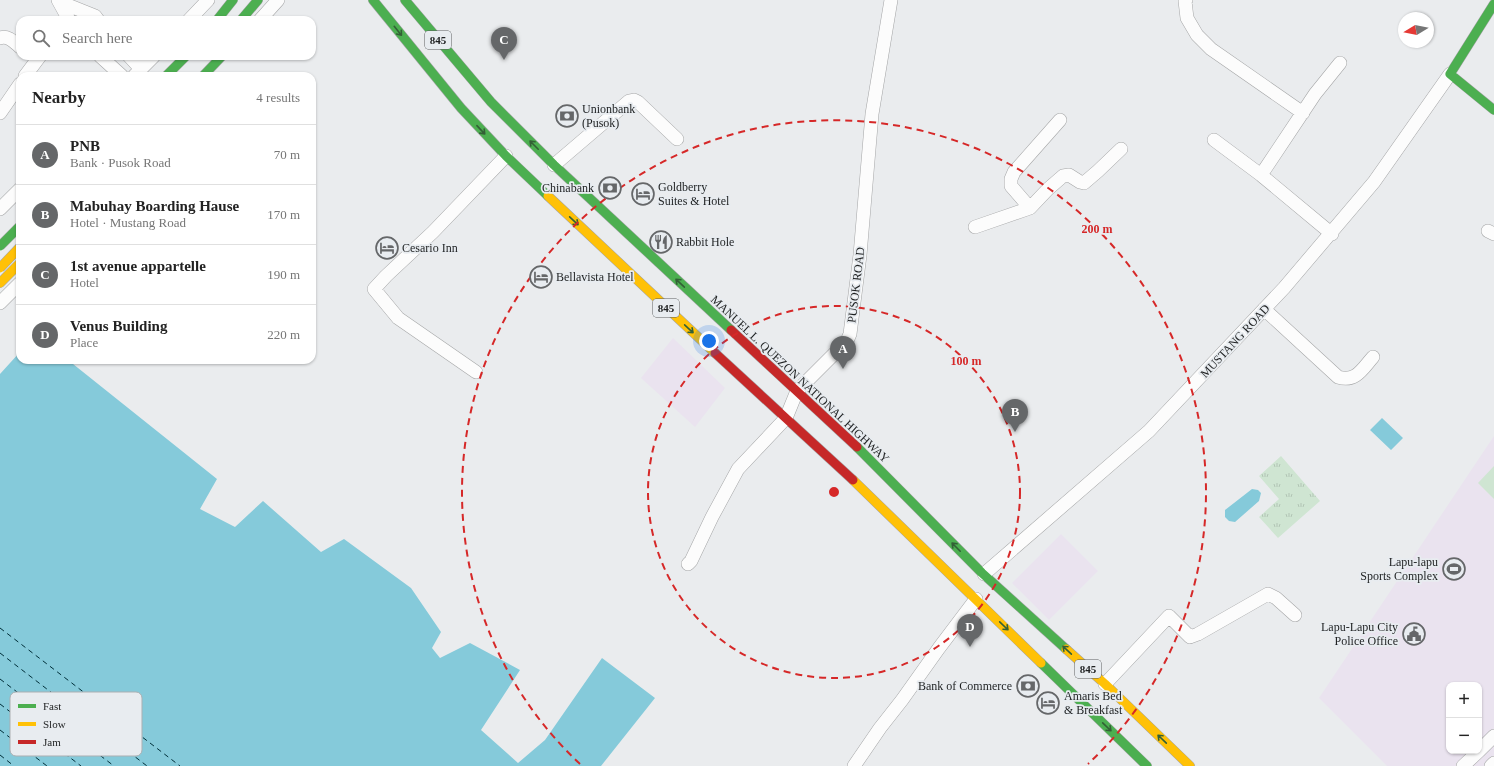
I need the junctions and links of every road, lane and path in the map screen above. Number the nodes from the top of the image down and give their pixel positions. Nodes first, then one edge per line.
1 (208, 0) edge
2 (233, 0) edge
3 (258, 0) edge
4 (266, 0) edge
5 (278, 0) edge
6 (373, 0) edge
7 (405, 0) edge
8 (892, 0) edge
9 (1186, 0) edge
10 (59, 1) edge
11 (1494, 4) edge
12 (67, 16) edge
13 (95, 16) edge
14 (193, 16) edge
15 (220, 16) edge
16 (244, 16) edge
17 (257, 16) edge
18 (258, 16) edge
19 (0, 38) edge
20 (16, 43) edge
21 (34, 60) edge
22 (104, 60) edge
23 (131, 60) edge
24 (150, 60) edge
25 (182, 60) edge
26 (218, 60) edge
27 (225, 60) edge
28 (1340, 63) dead end
29 (28, 72) edge
30 (118, 72) edge
31 (137, 72) edge
32 (138, 72) edge
33 (170, 72) edge
34 (206, 72) edge
35 (215, 72) edge
36 (1450, 74) junction
37 (16, 90) edge
38 (1494, 110) edge
39 (0, 113) edge
40 (1303, 114) junction
41 (1060, 120) dead end
42 (677, 139) dead end
43 (1214, 140) dead end
44 (1121, 149) dead end
45 (506, 156) junction
46 (554, 165) junction
47 (1261, 175) junction
48 (16, 193) edge
49 (1030, 208) junction
50 (0, 209) edge
51 (975, 227) dead end
52 (16, 230) edge
53 (1332, 234) junction
54 (0, 246) edge
55 (16, 251) edge
56 (16, 267) edge
57 (0, 268) edge
58 (0, 283) edge
59 (16, 287) edge
60 (0, 303) edge
61 (1264, 309) junction
62 (1373, 357) dead end
63 (476, 372) dead end
64 (797, 391) junction
65 (786, 418) junction
66 (688, 564) dead end
67 (984, 574) junction
68 (976, 599) junction
69 (1295, 615) dead end
70 (1105, 684) junction
71 (1494, 736) edge
72 (1484, 750) edge
73 (1494, 763) edge
74 (854, 766) edge
75 (1147, 766) edge
76 (1190, 766) edge
77 (1463, 766) edge
78 (1491, 766) edge

1 - 14 street
2 - 15 main road
3 - 16 main road
4 - 17 main road
5 - 18 street
6 -> 45 main road, 845
46 -> 7 main road, MANUEL L. QUEZON NATIONAL HIGHWAY / 845
8 - 64 street, PUSOK ROAD
9 - 40 street
10 - 12 street
10 - 13 street
11 - 36 main road
19 - 20 street
21 - 29 street
22 - 30 street
23 - 31 street
24 - 32 street
25 - 33 main road
26 - 34 main road
27 - 35 street
28 - 40 street
36 - 38 main road
36 - 53 street, MUSTANG ROAD
37 - 39 street
40 - 47 street
41 - 49 street
42 - 46 street
43 - 47 street
44 - 49 street
45 - 63 street
45 -> 65 main road, 845
64 -> 46 main road, MANUEL L. QUEZON NATIONAL HIGHWAY / 845
47 - 53 street
48 - 50 street
49 - 51 street
52 - 54 main road, bridge
53 - 61 street, MUSTANG ROAD
55 - 57 main road, bridge
56 - 58 main road
59 - 60 street
61 - 62 street
61 - 67 street, MUSTANG ROAD
64 - 65 street, PUSOK ROAD
67 -> 64 main road, MANUEL L. QUEZON NATIONAL HIGHWAY / 845
65 - 66 street, PUSOK ROAD
65 - 68 main road, 845
70 -> 67 main road, MANUEL L. QUEZON NATIONAL HIGHWAY / 845
68 - 74 street
68 -> 75 main road, 845
69 - 70 street
76 -> 70 main road, MANUEL L. QUEZON NATIONAL HIGHWAY / 845
71 - 72 street
72 - 77 street
73 - 78 street

